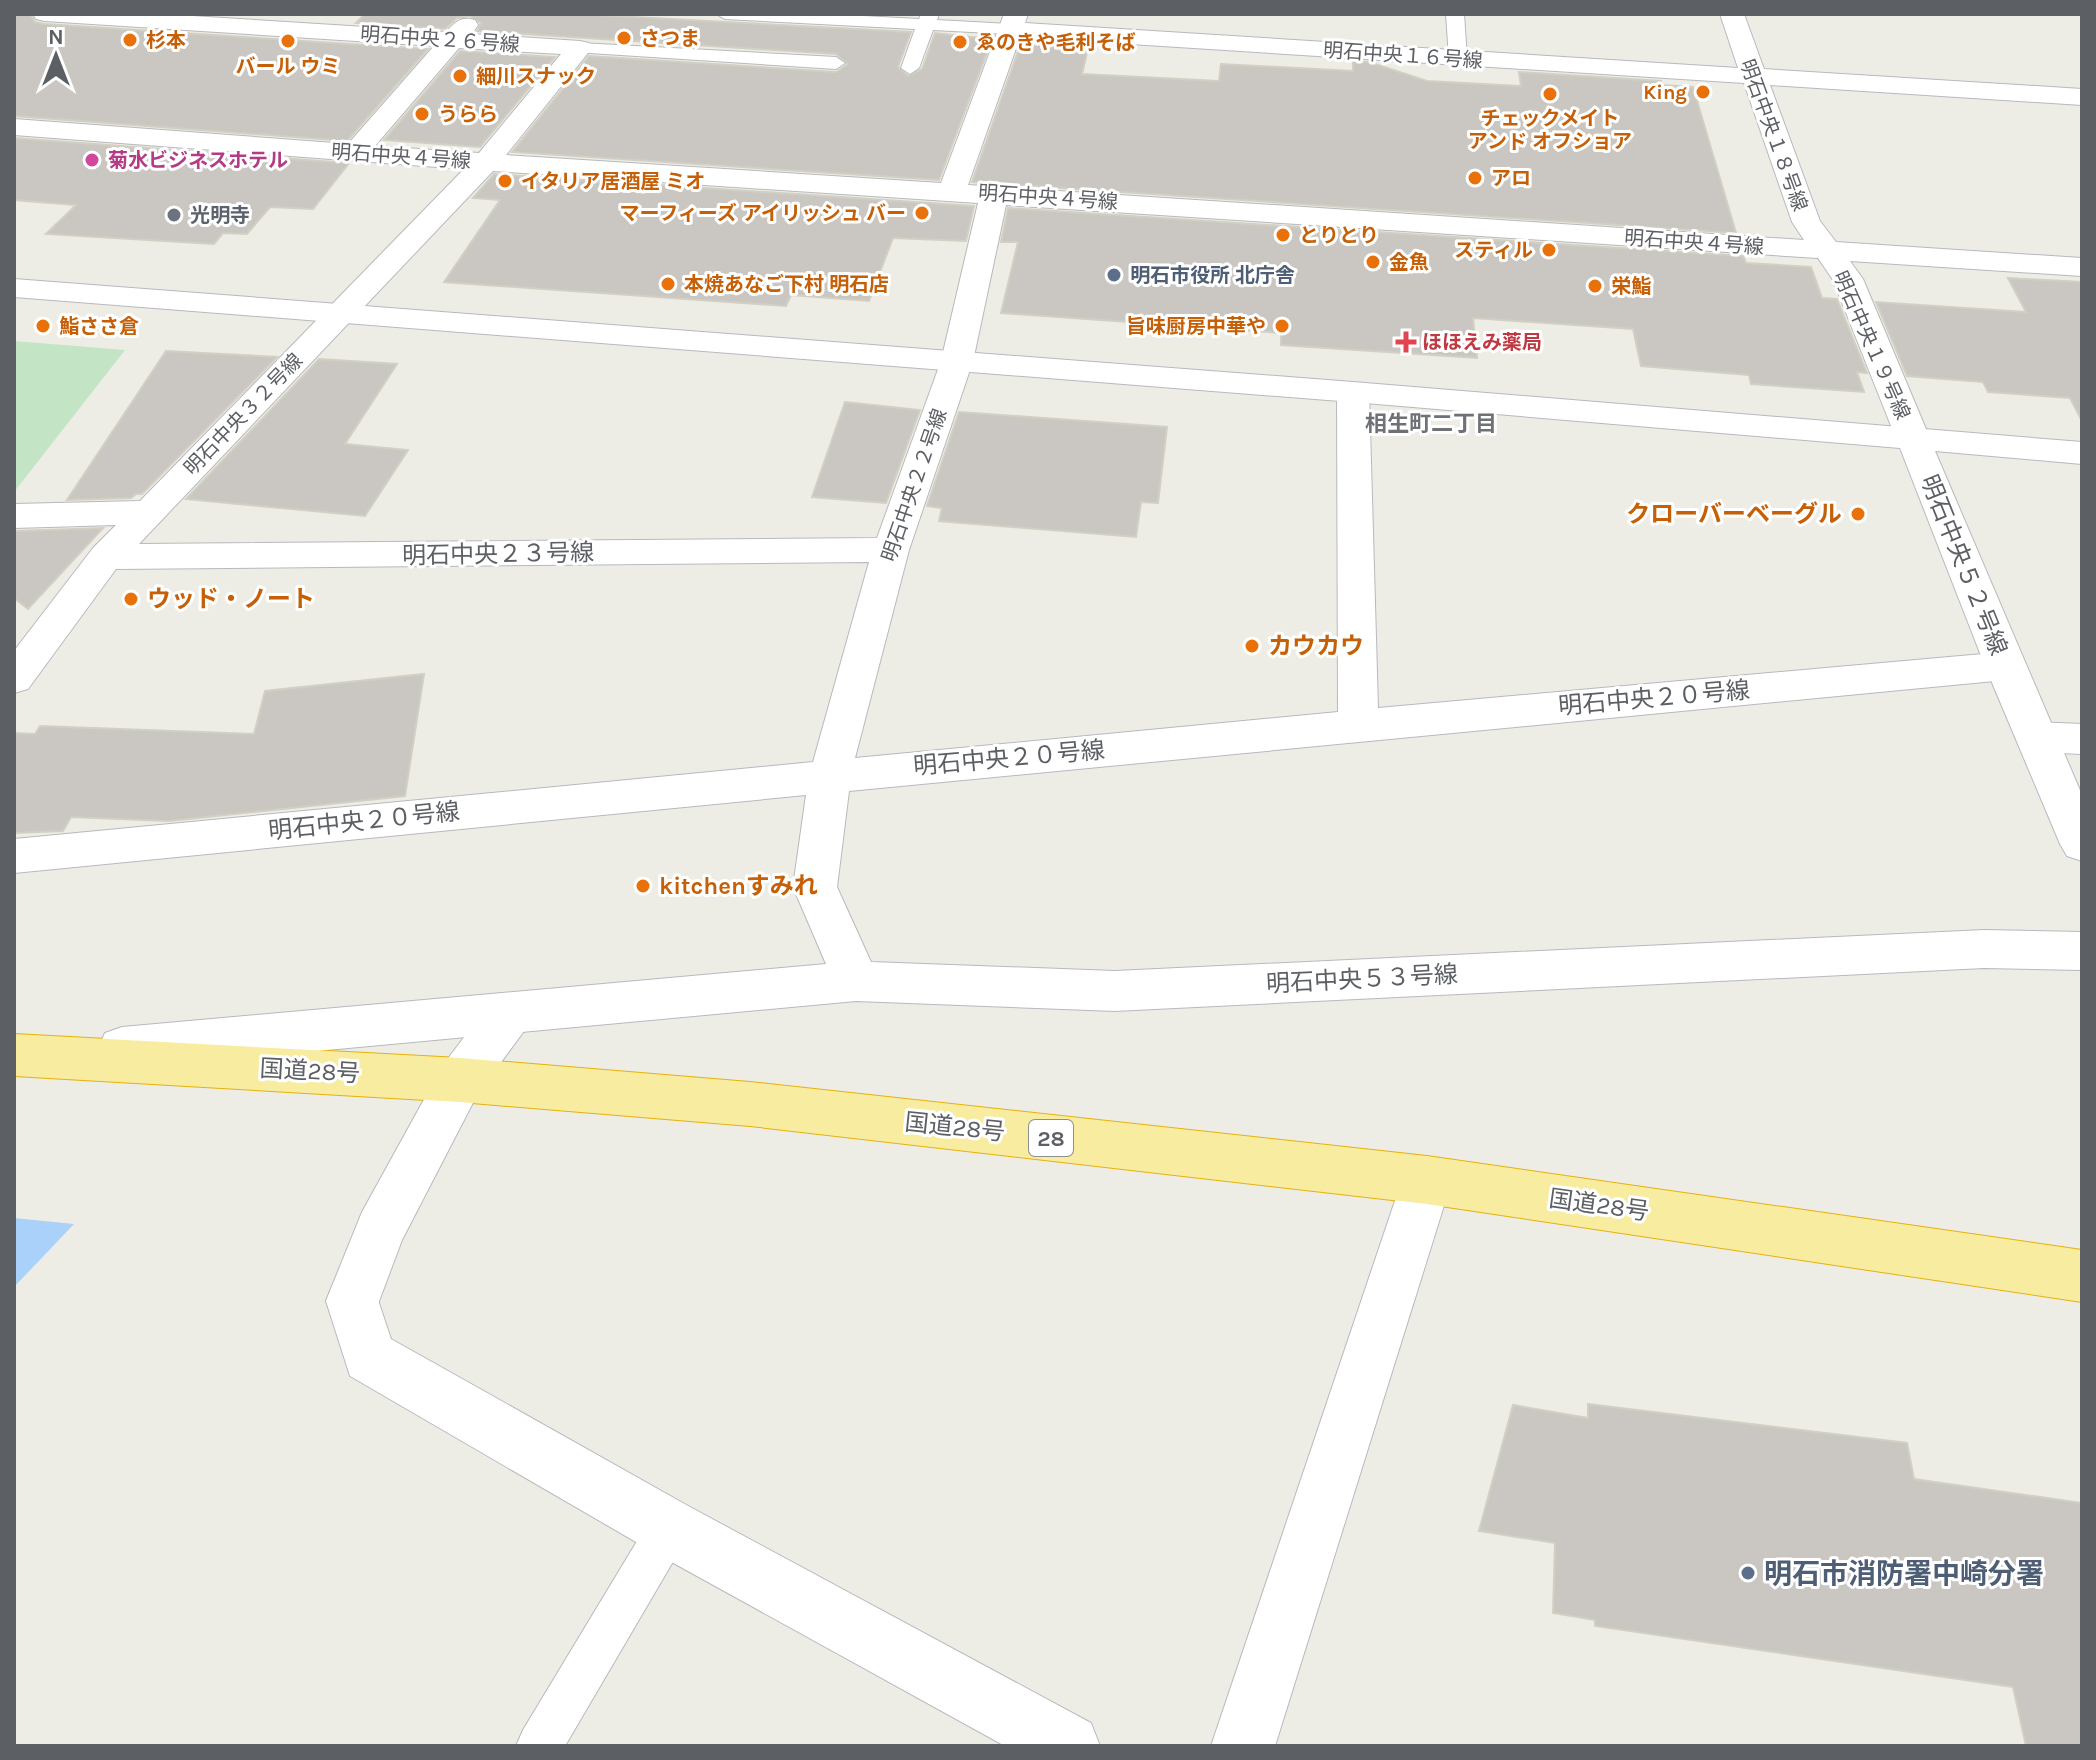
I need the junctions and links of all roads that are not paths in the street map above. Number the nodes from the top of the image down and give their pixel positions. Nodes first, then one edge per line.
1 (45, 14) edge
2 (476, 14) edge
3 (725, 14) edge
4 (1455, 14) edge
5 (1732, 14) edge
6 (928, 19) edge
7 (1013, 22) edge
8 (453, 40) junction
9 (580, 48) junction
10 (1458, 58) junction
11 (836, 63) dead end
12 (910, 68) dead end
13 (1752, 77) junction
14 (2082, 97) edge
15 (14, 127) edge
16 (354, 153) junction
17 (486, 162) junction
18 (952, 191) junction
19 (994, 194) junction
20 (1828, 251) junction
21 (2082, 267) edge
22 (14, 288) edge
23 (339, 315) junction
24 (957, 361) junction
25 (1353, 392) junction
26 (1914, 441) junction
27 (2082, 453) edge
28 (147, 512) junction
29 (14, 516) edge
30 (891, 550) junction
31 (106, 557) junction
32 (2005, 666) junction
33 (14, 679) edge
34 (1358, 725) junction
35 (2036, 737) junction
36 (2082, 739) edge
37 (830, 776) junction
38 (2082, 844) edge
39 (14, 856) edge
40 (2082, 951) edge
41 (856, 981) junction
42 (510, 1013) junction
43 (24, 1056) edge
44 (460, 1080) junction
45 (1427, 1180) junction
46 (2082, 1276) edge
47 (669, 1528) junction
48 (539, 1746) edge
49 (1068, 1746) edge
50 (1243, 1746) edge

1 - 8 street, 明石中央２６号線
2 - 8 street
3 - 6 lane, 明石中央１６号線
4 - 10 lane
5 - 13 street, 明石中央１８号線
6 - 7 lane, 明石中央１６号線
6 - 12 lane
7 - 10 street, 明石中央１６号線
7 - 18 street
8 - 9 street, 明石中央２６号線
8 - 16 street
9 - 11 lane, 明石中央２６号線
9 - 17 street, 明石中央３２号線
10 - 13 street, 明石中央１６号線
13 - 14 street, 明石中央１６号線
13 - 20 street, 明石中央１８号線
15 - 16 street, 明石中央４号線
16 - 17 street, 明石中央４号線
17 - 18 street, 明石中央４号線
17 - 23 street, 明石中央３２号線
18 - 19 street, 明石中央４号線
19 - 20 street, 明石中央４号線
19 - 24 street, 明石中央２２号線
20 - 21 street, 明石中央４号線
20 - 26 street, 明石中央１９号線
22 - 23 street
23 - 24 street
23 - 28 street, 明石中央３２号線
24 - 25 street
24 - 30 street, 明石中央２２号線
25 - 26 street
25 - 34 street
26 - 27 street, 明石中央５２号線
26 - 32 street, 明石中央５２号線
28 - 29 street
28 - 31 street, 明石中央３２号線
30 - 31 street, 明石中央２３号線
30 - 37 street, 明石中央２２号線
31 - 33 street, 明石中央３２号線
32 - 34 street, 明石中央２０号線
32 - 35 street, 明石中央５２号線
34 - 37 street, 明石中央２０号線
35 - 36 street
35 - 38 street, 明石中央５２号線
37 - 39 street, 明石中央２０号線
37 - 41 street
40 - 41 street, 明石中央５３号線
41 - 42 street, 明石中央５３号線
42 - 43 street, 明石中央５３号線
42 - 44 street
43 - 44 highway, 国道28号 / 28
44 - 45 highway, 国道28号 / 28
44 - 47 street
45 - 46 highway, 国道28号 / 28
45 - 50 street
47 - 48 lane
47 - 49 street

